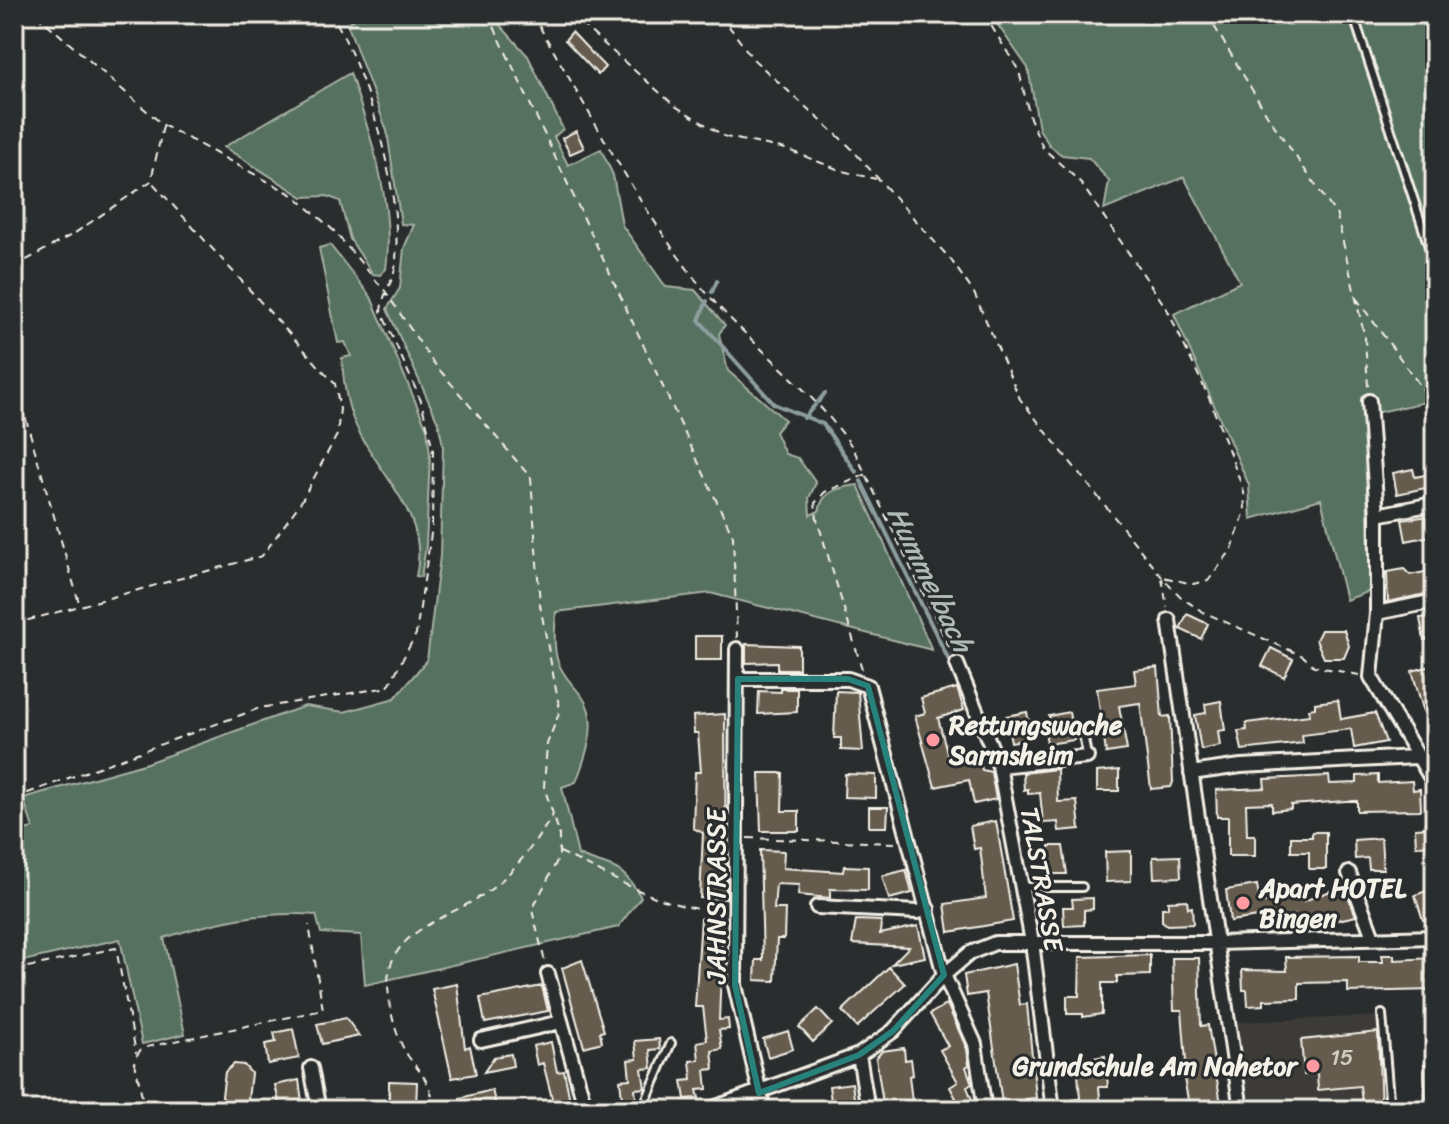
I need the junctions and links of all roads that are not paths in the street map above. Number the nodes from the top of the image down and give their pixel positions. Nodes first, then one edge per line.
1 (1353, 14) edge
2 (1435, 265) edge
3 (1369, 401) road end
4 (1428, 505) dead end
5 (1377, 515) junction
6 (1435, 601) edge
7 (1377, 613) junction
8 (1169, 620) road end
9 (737, 649) road end
10 (957, 664) road end
11 (738, 679) junction
12 (1082, 728) dead end
13 (1087, 757) joint
14 (1416, 757) junction
15 (999, 766) junction
16 (1191, 773) junction
17 (1435, 785) edge
18 (1349, 873) dead end
19 (1023, 887) junction
20 (1082, 887) dead end
21 (817, 907) dead end
22 (928, 909) junction
23 (1373, 937) junction
24 (1435, 937) edge
25 (1032, 942) junction
26 (1216, 943) junction
27 (548, 974) road end
28 (944, 975) junction
29 (1382, 1014) dead end
30 (561, 1022) junction
31 (481, 1040) dead end
32 (671, 1043) dead end
33 (859, 1055) junction
34 (311, 1068) dead end
35 (759, 1093) junction
36 (319, 1110) edge
37 (586, 1110) edge
38 (642, 1110) edge
39 (708, 1110) edge
40 (764, 1110) edge
41 (868, 1110) edge
42 (985, 1110) edge
43 (1053, 1110) edge
44 (1241, 1110) edge
45 (1390, 1110) edge

1 - 2 lane
3 - 5 street
4 - 5 street
5 - 7 street
6 - 7 street
7 - 14 street
8 - 16 street
9 - 11 street, JAHNSTRASSE
10 - 15 street, TALSTRASSE
11 - 22 street
11 - 35 street, JAHNSTRASSE
12 - 13 lane
13 - 15 street
14 - 16 street
14 - 17 street
15 - 19 street, TALSTRASSE
16 - 26 street
18 - 23 street
19 - 20 lane
19 - 25 street, TALSTRASSE
21 - 22 street
22 - 28 street
23 - 24 street
23 - 26 street
25 - 26 street
25 - 28 street
25 - 43 street, TALSTRASSE
26 - 44 street
27 - 30 street
28 - 33 street
28 - 42 street
29 - 45 lane
30 - 31 street
30 - 37 street
32 - 38 lane
33 - 35 street
33 - 41 street
34 - 36 street
35 - 39 street
35 - 40 street, JAHNSTRASSE

